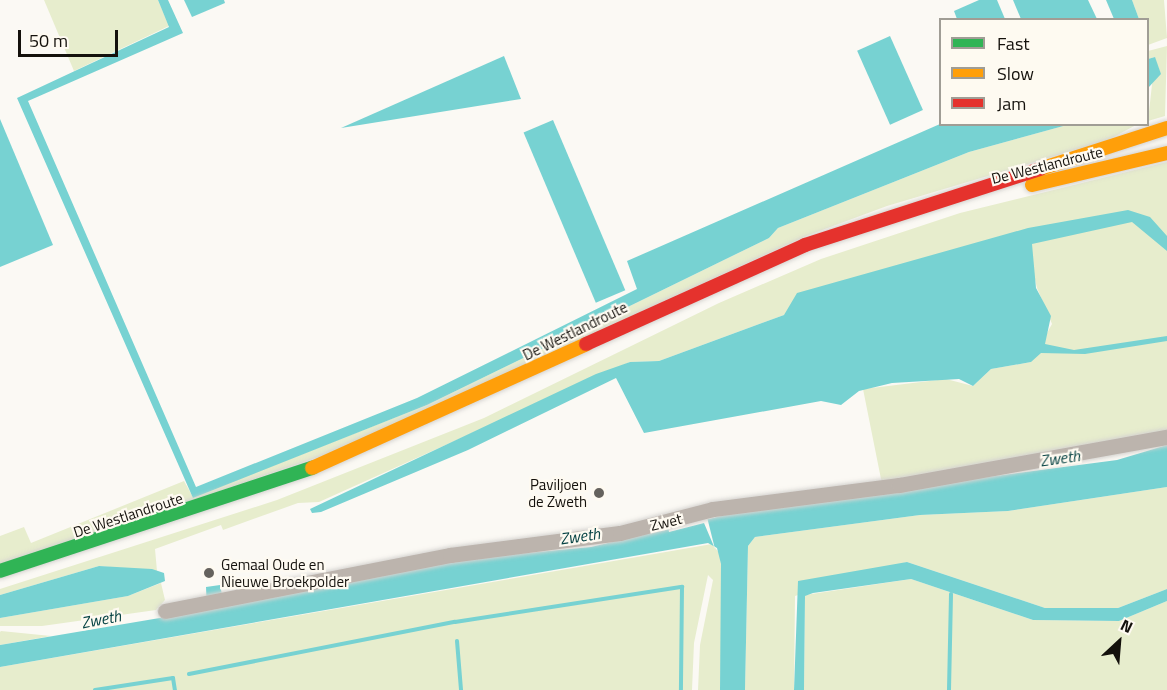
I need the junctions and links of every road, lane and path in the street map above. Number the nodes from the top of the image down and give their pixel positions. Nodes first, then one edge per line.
1 (1167, 128) edge
2 (1167, 153) edge
3 (1167, 437) edge
4 (0, 571) edge
5 (0, 584) edge
6 (165, 611) dead end

1 - 4 main road, De Westlandroute
2 - 5 main road, De Westlandroute
3 - 6 street, Zwet

